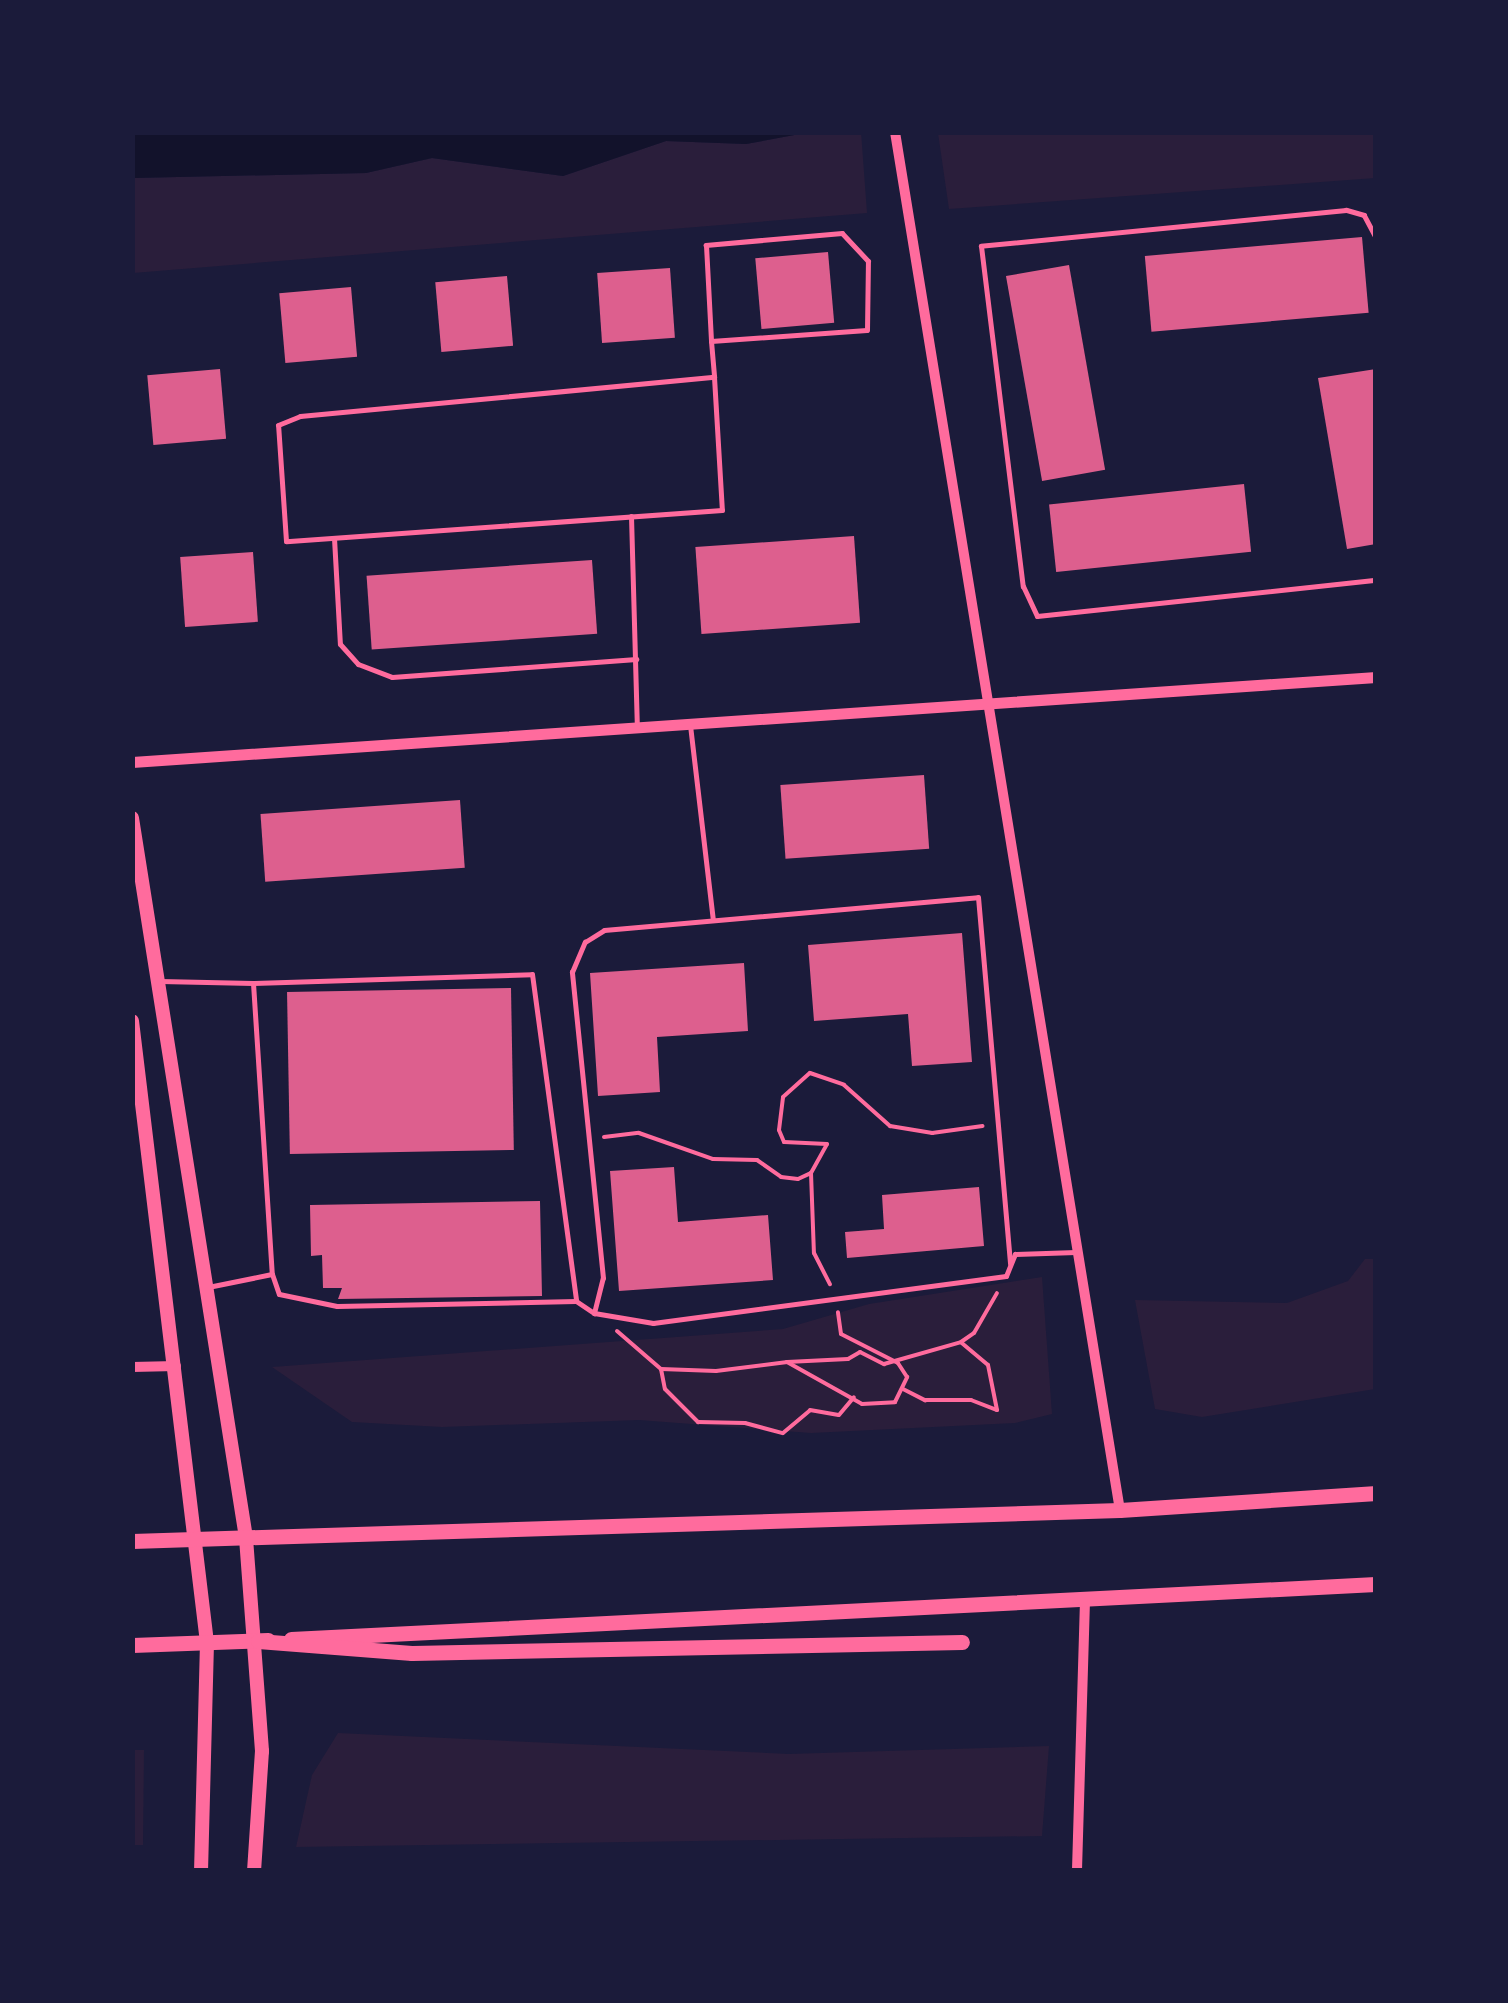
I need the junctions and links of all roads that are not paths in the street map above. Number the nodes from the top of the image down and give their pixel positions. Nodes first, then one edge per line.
1 (894, 132) edge
2 (1376, 238) edge
3 (711, 341) junction
4 (714, 377) junction
5 (631, 516) junction
6 (334, 538) junction
7 (1376, 580) edge
8 (636, 660) junction
9 (1376, 678) edge
10 (992, 703) junction
11 (690, 724) junction
12 (637, 728) junction
13 (132, 762) edge
14 (132, 818) edge
15 (712, 920) junction
16 (157, 980) junction
17 (253, 983) junction
18 (132, 1021) edge
19 (1076, 1252) junction
20 (1010, 1264) junction
21 (272, 1274) junction
22 (208, 1287) junction
23 (576, 1302) junction
24 (590, 1311) junction
25 (178, 1366) junction
26 (132, 1367) edge
27 (1376, 1493) edge
28 (1120, 1510) junction
29 (246, 1538) junction
30 (196, 1540) junction
31 (132, 1541) edge
32 (1376, 1584) edge
33 (1085, 1603) junction
34 (258, 1641) junction
35 (962, 1642) dead end
36 (207, 1643) junction
37 (132, 1645) edge
38 (200, 1870) edge
39 (254, 1870) edge
40 (1077, 1870) edge

1 - 10 street
2 - 7 lane
3 - 3 lane
3 - 4 lane
4 - 5 lane
4 - 6 lane
5 - 6 lane
5 - 8 lane
6 - 8 lane
8 - 12 lane
9 - 10 street
10 - 11 street
10 - 19 street
11 - 12 street
11 - 15 lane
12 - 13 street
14 - 16 main road
15 - 20 lane
15 - 24 lane
16 - 17 lane
16 - 22 main road
17 - 21 lane
17 - 23 lane
18 - 25 main road
19 - 20 lane
19 - 28 street
20 - 24 lane
21 - 22 lane
21 - 23 lane
22 - 29 main road
23 - 24 lane
25 - 26 street
25 - 30 main road
27 - 28 main road
28 - 29 main road
29 - 30 main road
29 - 34 main road
30 - 31 main road
30 - 36 main road
32 - 33 main road
33 - 34 main road
33 - 40 street
34 - 35 main road
34 - 36 main road
34 - 39 main road
36 - 37 main road
36 - 38 main road

